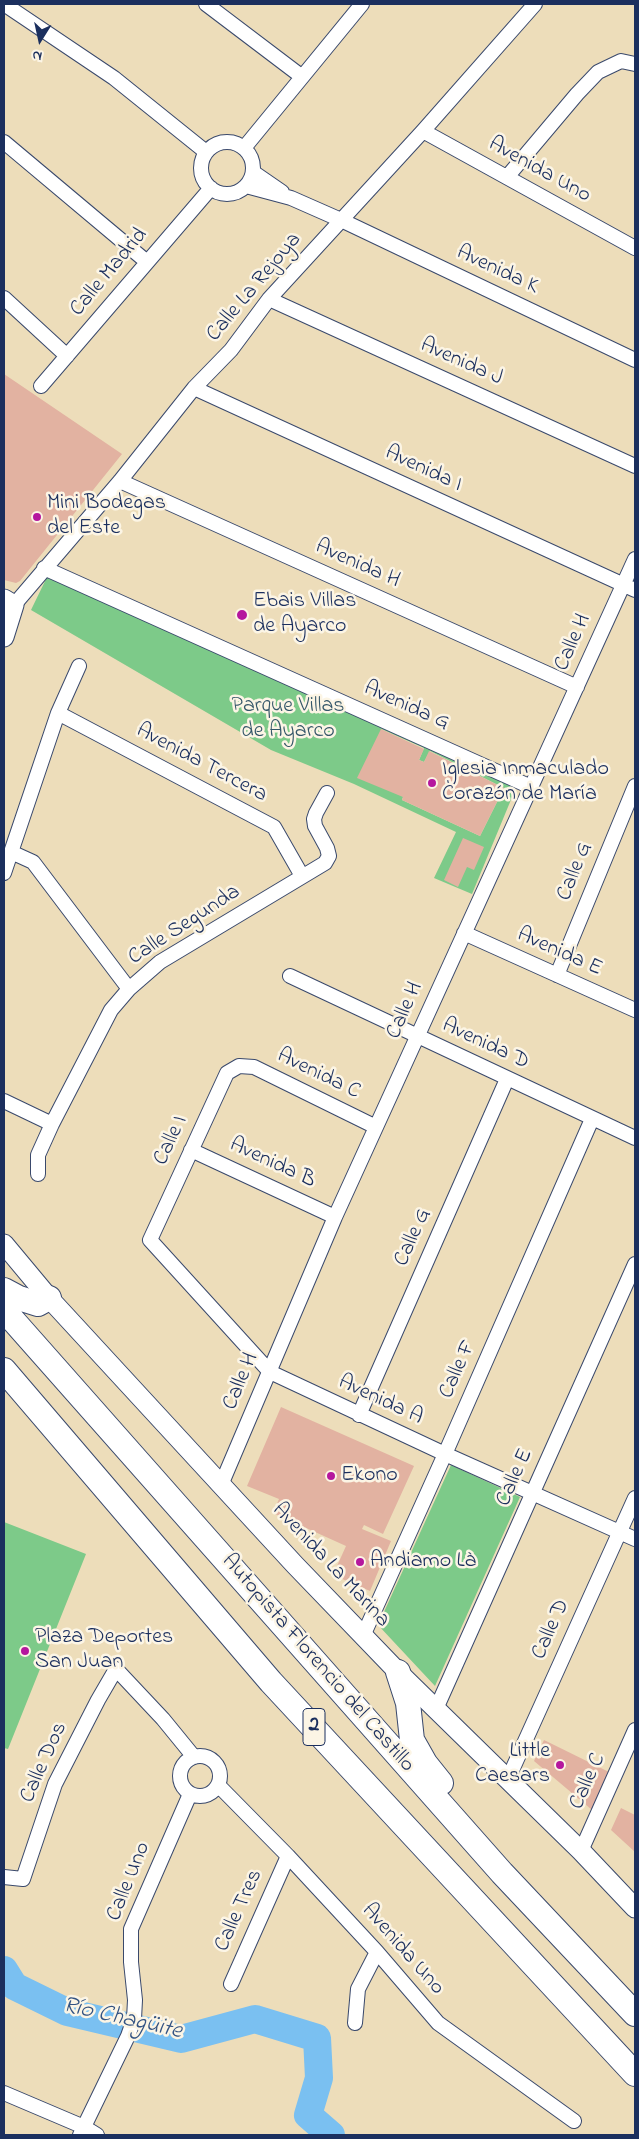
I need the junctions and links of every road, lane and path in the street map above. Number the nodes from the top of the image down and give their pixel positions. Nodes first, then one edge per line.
1 (4, 4) edge
2 (206, 4) edge
3 (362, 4) edge
4 (535, 4) edge
5 (635, 64) edge
6 (301, 76) junction
7 (423, 131) junction
8 (4, 142) edge
9 (244, 148) junction
10 (206, 152) junction
11 (253, 172) junction
12 (507, 177) junction
13 (246, 186) junction
14 (211, 188) junction
15 (291, 198) junction
16 (341, 220) junction
17 (634, 243) edge
18 (147, 262) junction
19 (4, 298) edge
20 (269, 299) junction
21 (67, 356) junction
22 (635, 360) edge
23 (41, 386) dead end
24 (194, 388) junction
25 (635, 466) edge
26 (120, 480) junction
27 (635, 559) edge
28 (44, 568) junction
29 (629, 588) edge
30 (9, 602) edge
31 (4, 637) edge
32 (79, 666) dead end
33 (577, 688) junction
34 (58, 712) junction
35 (531, 786) junction
36 (635, 786) edge
37 (327, 793) dead end
38 (12, 852) junction
39 (4, 874) edge
40 (302, 876) junction
41 (464, 934) junction
42 (557, 975) junction
43 (290, 976) dead end
44 (129, 989) junction
45 (635, 1010) edge
46 (418, 1037) junction
47 (239, 1066) joint
48 (507, 1079) junction
49 (4, 1101) edge
50 (592, 1119) junction
51 (52, 1124) junction
52 (376, 1127) junction
53 (635, 1138) edge
54 (191, 1150) junction
55 (38, 1174) dead end
56 (335, 1217) junction
57 (150, 1240) joint
58 (4, 1244) edge
59 (635, 1264) edge
60 (4, 1290) edge
61 (49, 1298) junction
62 (4, 1310) edge
63 (4, 1370) edge
64 (270, 1372) junction
65 (359, 1415) junction
66 (445, 1454) junction
67 (221, 1485) junction
68 (532, 1494) junction
69 (635, 1498) edge
70 (620, 1532) junction
71 (635, 1539) edge
72 (363, 1636) junction
73 (398, 1672) junction
74 (436, 1709) junction
75 (635, 1730) edge
76 (194, 1757) junction
77 (508, 1779) junction
78 (218, 1785) junction
79 (190, 1794) junction
80 (580, 1851) junction
81 (288, 1856) junction
82 (502, 1873) junction
83 (4, 1877) edge
84 (635, 1908) edge
85 (377, 1952) junction
86 (231, 1984) dead end
87 (635, 2014) edge
88 (355, 2023) dead end
89 (635, 2074) edge
90 (4, 2093) edge
91 (574, 2121) dead end
92 (82, 2131) edge
93 (97, 2135) edge

1 - 10 street
2 - 6 street
3 - 6 street
4 - 7 street, Calle La Rejoya
5 - 12 street
6 - 9 street
7 - 12 street, Avenida Uno
7 - 16 street, Calle La Rejoya
8 - 18 street
9 - 10 street
9 - 11 street
10 - 14 street
11 - 13 street
11 - 15 street
12 - 17 street, Avenida Uno
13 - 14 street
13 - 15 street
14 - 18 street, Calle Madrid
15 - 16 street, Avenida K
16 - 20 street, Calle La Rejoya
16 - 22 street, Avenida K
18 - 21 street, Calle Madrid
19 - 21 street
20 - 24 street, Calle La Rejoya
20 - 25 street, Avenida J
21 - 23 street, Calle Madrid
24 - 26 street, Calle La Rejoya
24 - 29 street, Avenida I
26 - 28 street, Calle La Rejoya
26 - 33 street, Avenida H
27 - 29 street, Calle H
28 - 30 street, Calle La Rejoya
28 - 35 street, Avenida G
29 - 33 street, Calle H
30 - 31 street
32 - 34 street
33 - 35 street, Calle H
34 - 38 street
34 - 40 street, Avenida Tercera
35 - 41 street, Calle H
36 - 42 street, Calle G
37 - 40 street, Calle Segunda
38 - 39 street
38 - 44 street
40 - 44 street, Calle Segunda
41 - 42 street, Avenida E
41 - 46 street, Calle H
42 - 45 street, Avenida E
43 - 46 street, Avenida D
44 - 51 street, Calle Segunda
46 - 48 street, Avenida D
46 - 52 street, Calle H
47 - 52 street, Avenida C
47 - 54 street, Calle I
48 - 50 street, Avenida D
48 - 65 street, Calle G
49 - 51 street
50 - 53 street, Avenida D
50 - 66 street, Calle F
51 - 55 street, Calle Segunda
52 - 56 street, Calle H
54 - 56 street, Avenida B
54 - 57 street, Calle I
56 - 64 street, Calle H
57 - 64 street, Avenida A
58 - 61 street, Avenida La Marina
59 - 68 street, Calle E
60 - 61 highway
61 - 67 street, Avenida La Marina
62 - 82 highway, Autopista Florencio del Castillo / 2
63 - 89 highway, Autopista Florencio del Castillo / 2
64 - 65 street, Avenida A
64 - 67 street, Calle H
65 - 66 street, Avenida A
66 - 68 street, Avenida A
66 - 72 street, Calle F
67 - 72 street, Avenida La Marina
68 - 70 street, Avenida A
68 - 74 street, Calle E
69 - 70 street, Calle D
70 - 71 street, Avenida A
70 - 77 street, Calle D
72 - 73 street, Avenida La Marina
73 - 74 street, Avenida La Marina
73 - 82 highway
74 - 77 street, Avenida La Marina
75 - 80 street, Calle C
76 - 78 street
76 - 79 street
76 - 83 street, Calle Dos
77 - 80 street, Avenida La Marina
78 - 79 street
78 - 81 street, Avenida Uno
79 - 92 street, Calle Uno
80 - 84 street, Avenida La Marina
81 - 85 street, Avenida Uno
81 - 86 street, Calle Tres
82 - 87 highway, Autopista Florencio del Castillo / 2
85 - 88 street
85 - 91 street, Avenida Uno
90 - 92 street
92 - 93 street

